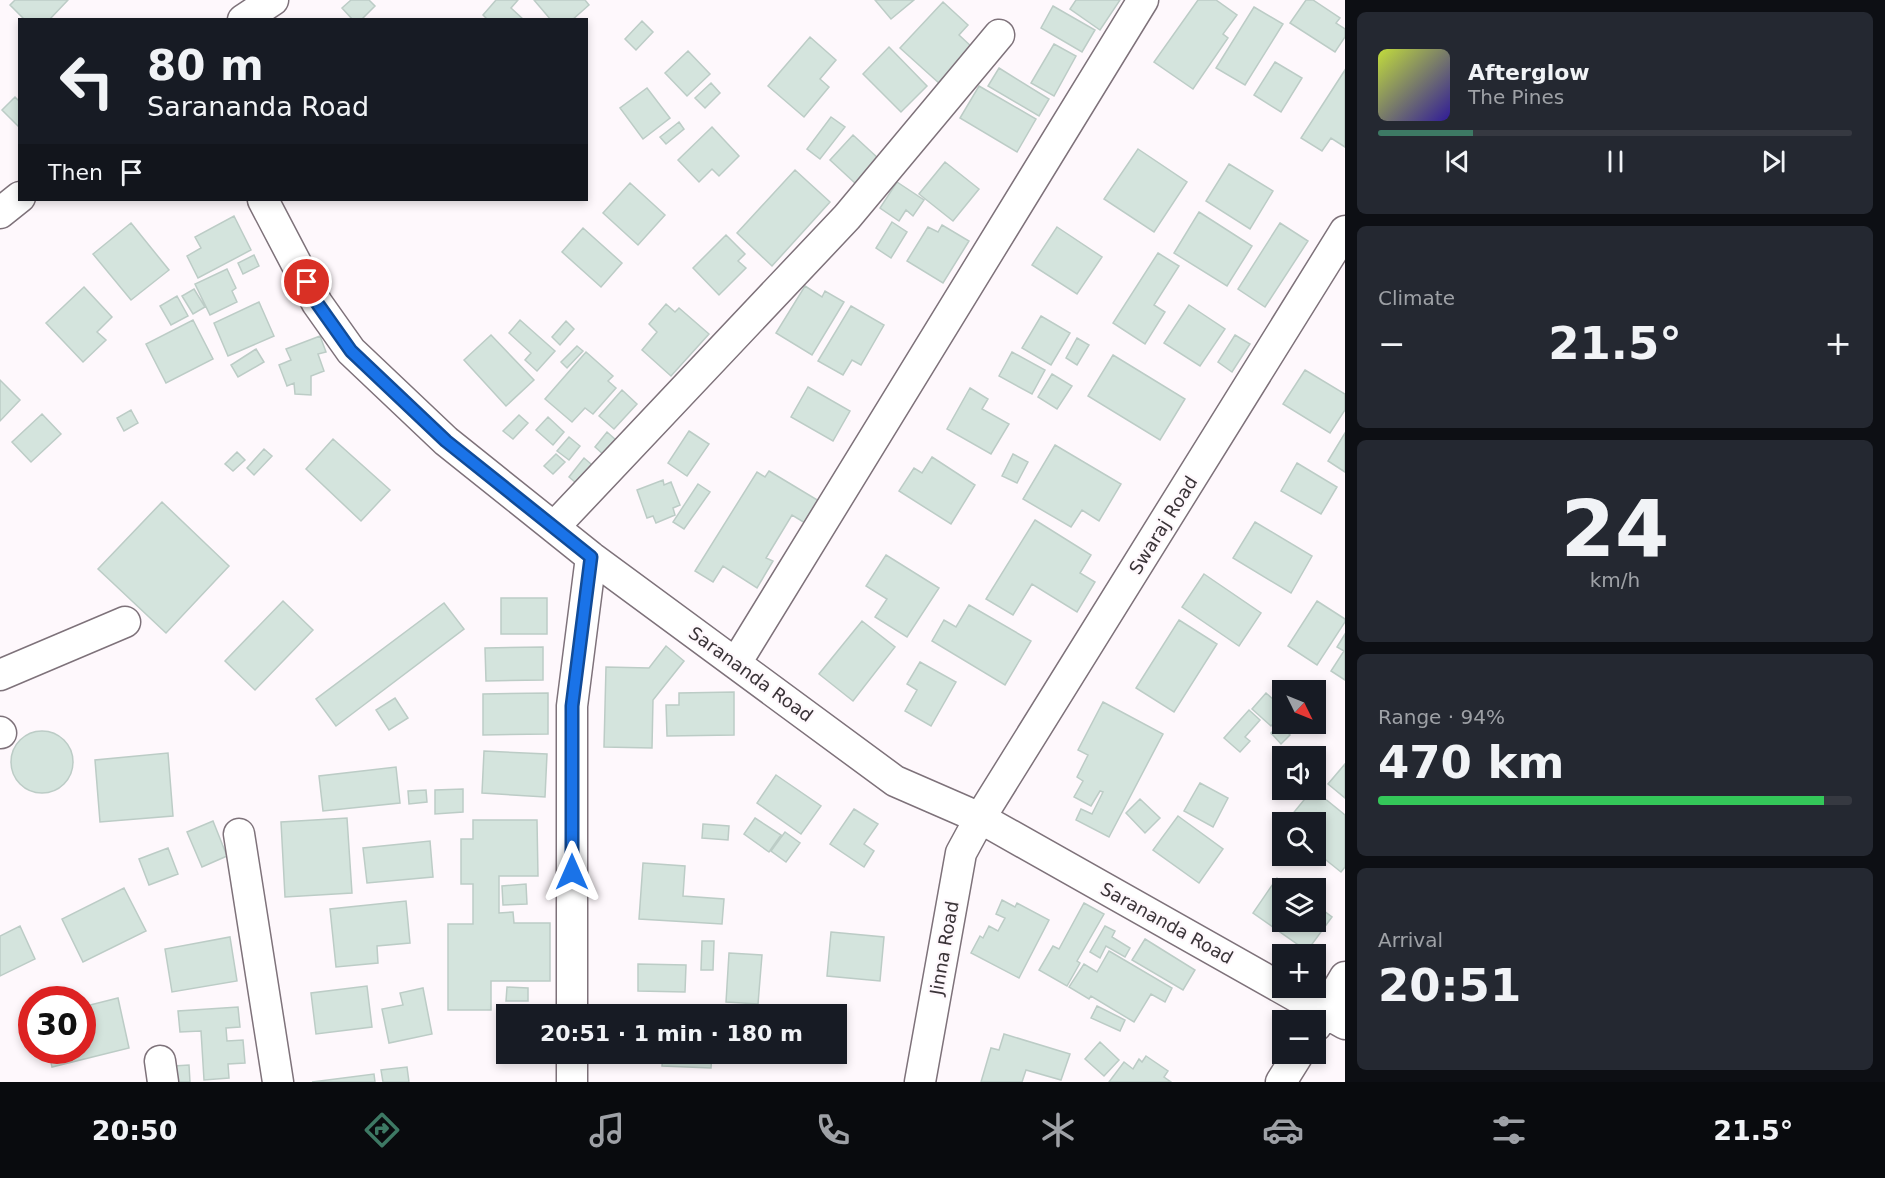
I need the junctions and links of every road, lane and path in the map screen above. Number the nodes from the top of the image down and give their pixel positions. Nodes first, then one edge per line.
1 (273, 0) edge
2 (1143, 0) edge
3 (246, 18) edge
4 (999, 35) dead end
5 (18, 199) edge
6 (264, 201) edge
7 (0, 213) edge
8 (1345, 231) edge
9 (555, 526) junction
10 (591, 557) junction
11 (125, 622) dead end
12 (736, 663) junction
13 (0, 675) edge
14 (981, 818) junction
15 (239, 834) dead end
16 (1345, 977) edge
17 (572, 1004) edge
18 (1328, 1021) edge
19 (572, 1064) edge
20 (1292, 1064) edge
21 (278, 1082) edge
22 (572, 1082) edge
23 (920, 1082) edge
24 (1281, 1082) edge

1 - 3 street
2 - 12 street
4 - 9 street
5 - 7 street
6 - 9 street, Sarananda Road
8 - 14 street, Swaraj Road
9 - 10 street, Sarananda Road
10 - 12 street, Sarananda Road
10 - 17 street
11 - 13 street
12 - 14 street, Sarananda Road
14 - 18 street, Sarananda Road
14 - 23 street, Jinna Road
15 - 21 street
16 - 18 street
19 - 22 street
20 - 24 street

